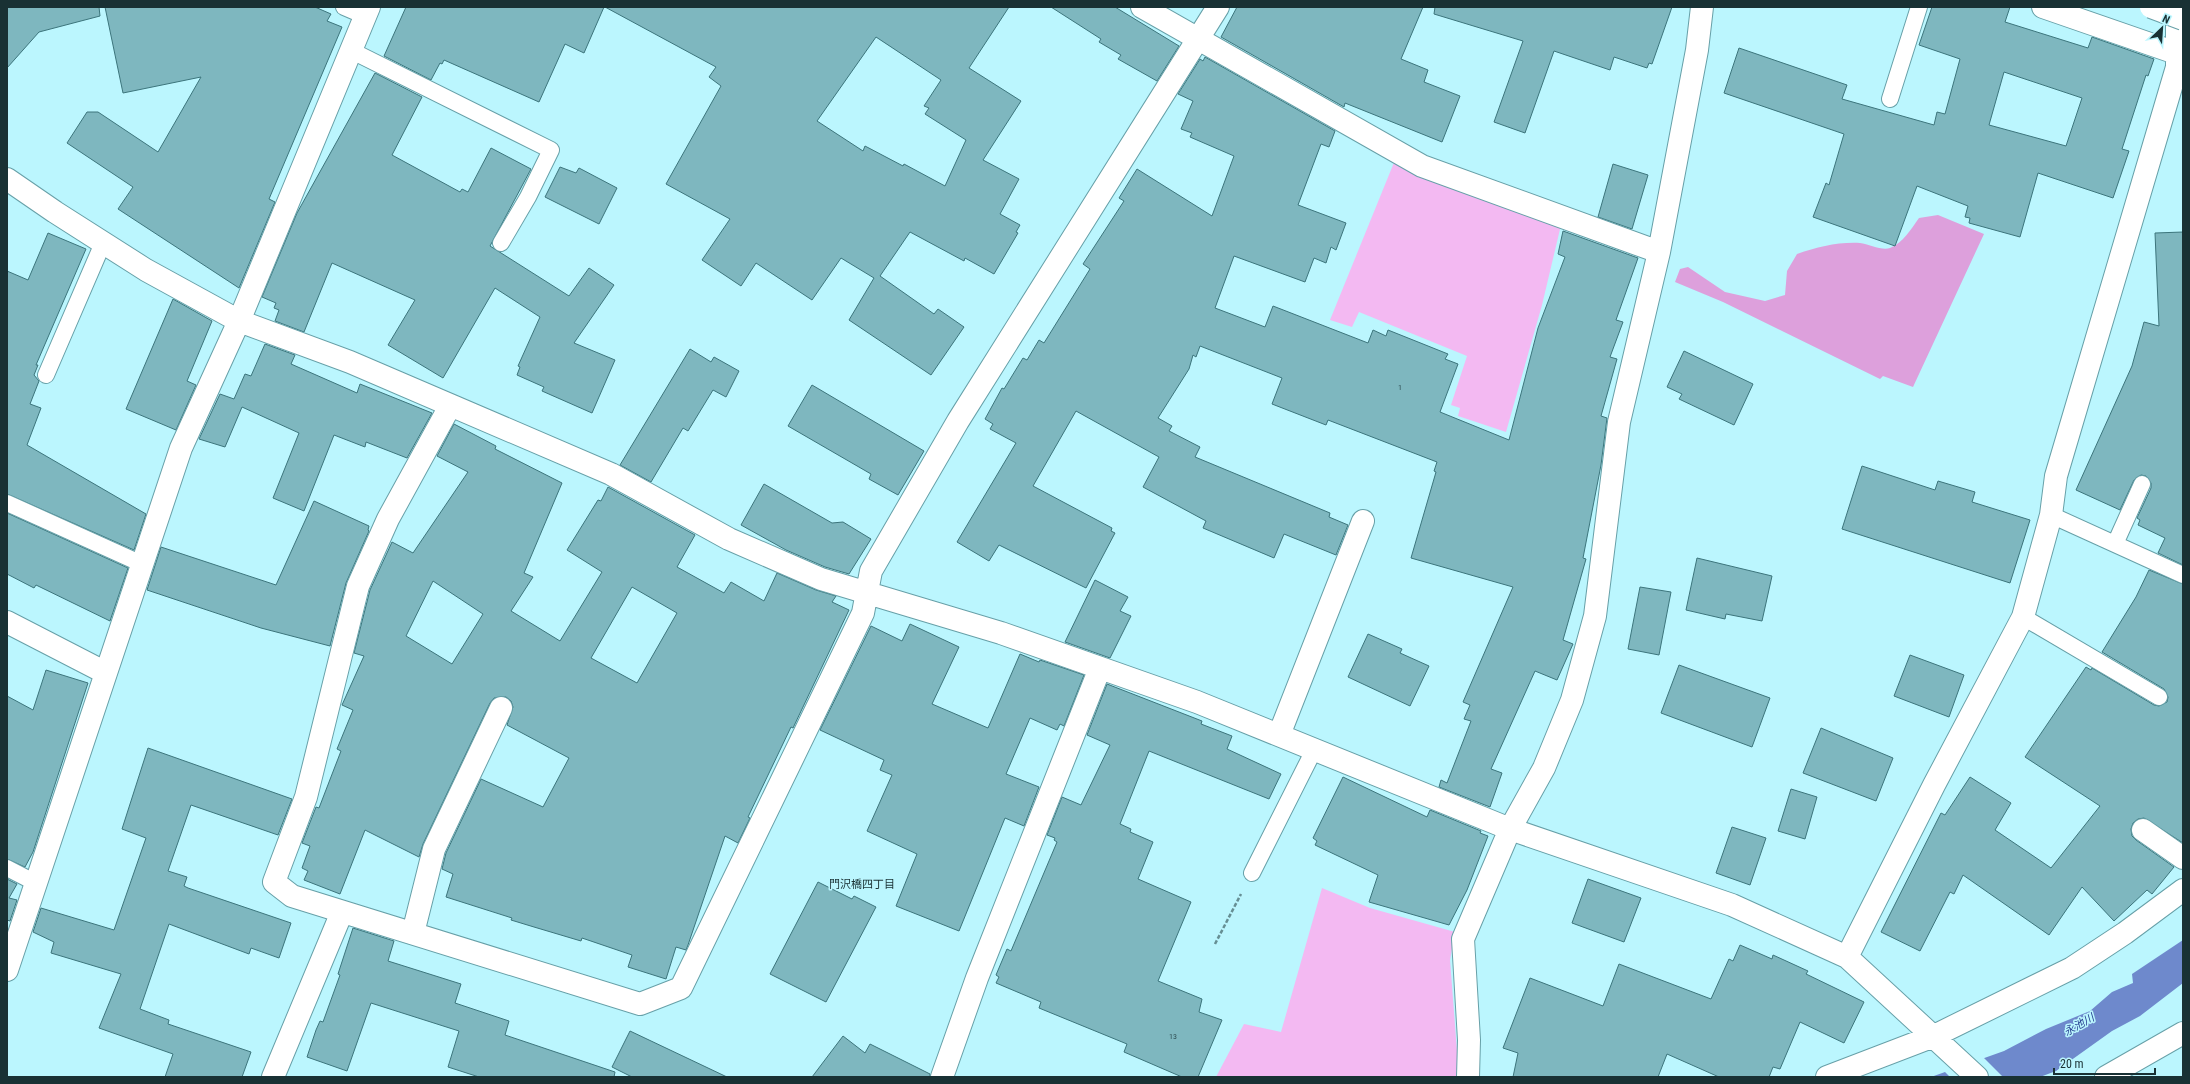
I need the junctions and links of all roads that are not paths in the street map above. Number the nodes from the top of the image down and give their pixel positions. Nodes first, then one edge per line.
1 (344, 7) edge
2 (1142, 7) edge
3 (1218, 7) edge
4 (1702, 7) edge
5 (1919, 7) edge
6 (2042, 7) edge
7 (2151, 7) edge
8 (2177, 7) edge
9 (367, 11) edge
10 (2183, 19) edge
11 (1198, 40) junction
12 (350, 50) junction
13 (2176, 53) junction
14 (1890, 99) dead end
15 (7, 179) edge
16 (103, 243) junction
17 (501, 243) dead end
18 (1659, 252) junction
19 (239, 320) junction
20 (46, 375) dead end
21 (450, 406) junction
22 (2142, 484) dead end
23 (7, 503) edge
24 (2051, 515) junction
25 (1363, 521) dead end
26 (2115, 544) junction
27 (142, 564) junction
28 (2183, 575) edge
29 (868, 592) junction
30 (2023, 617) junction
31 (7, 622) edge
32 (1100, 668) junction
33 (106, 673) junction
34 (2158, 697) dead end
35 (501, 708) dead end
36 (1279, 735) junction
37 (1314, 750) junction
38 (1510, 829) junction
39 (2143, 830) dead end
40 (2183, 858) edge
41 (7, 868) edge
42 (1252, 872) road end
43 (36, 883) junction
44 (2183, 890) edge
45 (342, 912) junction
46 (413, 933) junction
47 (1847, 957) junction
48 (7, 970) edge
49 (2183, 1033) edge
50 (1939, 1040) junction
51 (273, 1077) edge
52 (942, 1077) edge
53 (1468, 1077) edge
54 (1827, 1077) edge
55 (1977, 1077) edge
56 (2106, 1077) edge

1 - 9 lane
2 - 11 street
3 - 11 street
4 - 18 street
5 - 14 lane
6 - 13 street
7 - 10 street, bridge
8 - 13 street
9 - 12 street
11 - 18 street
11 - 29 street
12 - 17 lane
12 - 19 street
13 - 24 street
15 - 16 street
16 - 19 street
16 - 20 lane
18 - 38 street
19 - 21 street
19 - 27 street
21 - 29 street
21 - 45 street
22 - 26 lane
23 - 27 lane
24 - 26 lane
24 - 30 street
25 - 36 street
26 - 28 lane
27 - 33 street
29 - 32 street
29 - 46 street
30 - 34 lane
30 - 47 street
31 - 33 street
32 - 36 street
32 - 52 street
33 - 43 street
35 - 46 street
36 - 37 street
37 - 38 street
37 - 42 lane
38 - 47 street
38 - 53 street
39 - 40 street
41 - 43 lane
43 - 48 street
44 - 50 street
45 - 46 street
45 - 51 street
47 - 50 street
49 - 56 street
50 - 54 street
50 - 55 street

